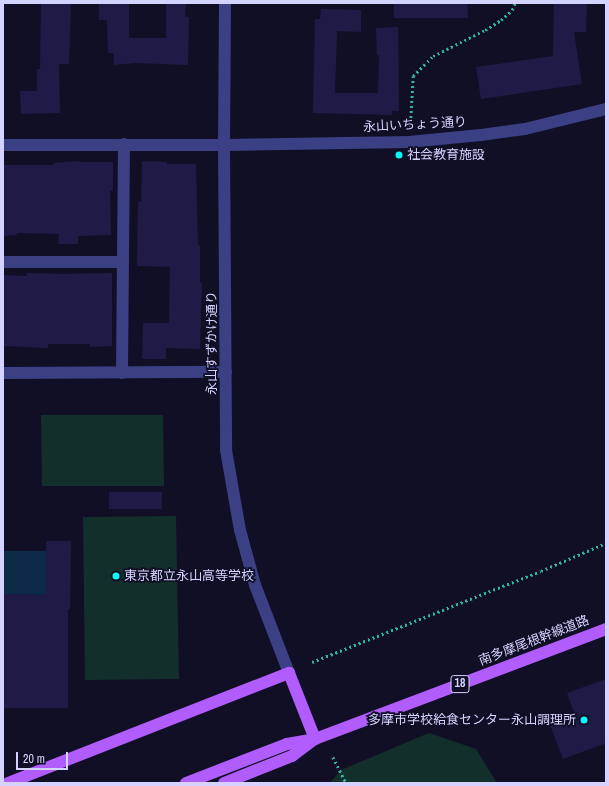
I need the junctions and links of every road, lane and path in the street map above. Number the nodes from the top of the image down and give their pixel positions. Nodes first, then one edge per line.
1 (225, 3) edge
2 (515, 3) edge
3 (606, 109) edge
4 (409, 142) junction
5 (124, 144) junction
6 (3, 145) edge
7 (224, 145) junction
8 (3, 262) edge
9 (123, 262) junction
10 (226, 372) junction
11 (3, 373) edge
12 (122, 373) junction
13 (606, 543) edge
14 (606, 629) edge
15 (312, 662) dead end
16 (289, 672) junction
17 (315, 739) junction
18 (333, 757) dead end
19 (8, 783) edge
20 (186, 783) edge
21 (224, 783) edge
22 (346, 783) edge

1 - 7 street, 永山すずかけ通り
2 - 4 path
3 - 4 street, 永山いちょう通り
4 - 7 street, 永山いちょう通り
5 - 6 street, 永山いちょう通り
5 - 7 street, 永山いちょう通り
5 - 9 street
7 - 10 street, 永山すずかけ通り
8 - 9 street
9 - 12 street
10 - 12 street
10 - 16 street, 永山すずかけ通り
11 - 12 street
13 - 15 path
14 - 17 main road, 南多摩尾根幹線道路 / 18
16 - 17 main road
16 - 19 main road
17 - 20 main road, 南多摩尾根幹線道路 / 18
17 - 21 main road, 南多摩尾根幹線道路 / 18
18 - 22 path

